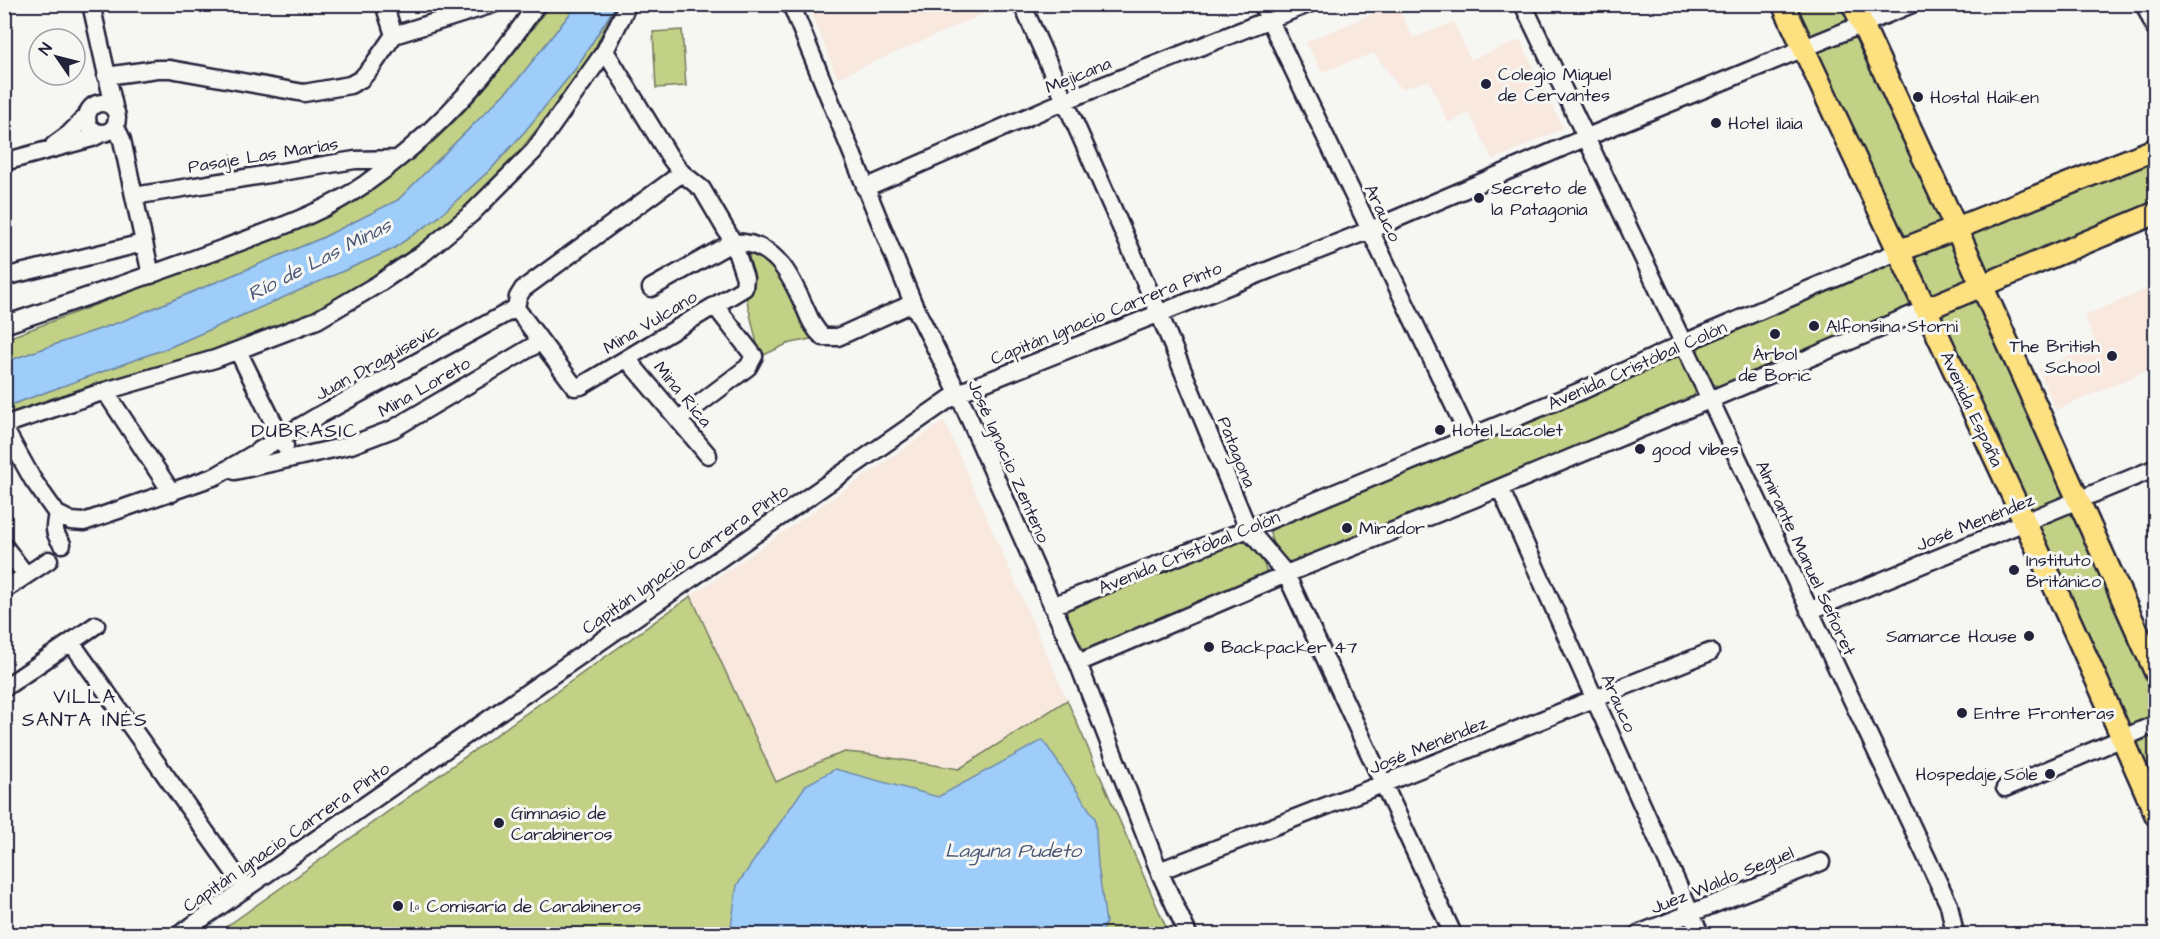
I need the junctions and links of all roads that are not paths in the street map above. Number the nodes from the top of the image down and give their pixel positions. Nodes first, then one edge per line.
1 (91, 4) edge
2 (384, 4) edge
3 (493, 4) edge
4 (537, 4) edge
5 (628, 4) edge
6 (791, 4) edge
7 (1022, 4) edge
8 (1262, 4) edge
9 (1308, 4) edge
10 (1523, 4) edge
11 (1783, 4) edge
12 (1853, 4) edge
13 (1912, 4) edge
14 (2144, 4) edge
15 (1269, 21) junction
16 (1862, 26) junction
17 (2156, 30) edge
18 (394, 35) junction
19 (1804, 50) junction
20 (605, 51) junction
21 (106, 76) junction
22 (1064, 101) junction
23 (90, 111) junction
24 (110, 123) junction
25 (1587, 137) junction
26 (2156, 149) edge
27 (44, 152) junction
28 (398, 159) junction
29 (4, 162) edge
30 (682, 173) junction
31 (865, 188) junction
32 (134, 196) junction
33 (2156, 213) edge
34 (1956, 228) junction
35 (1370, 230) junction
36 (733, 242) junction
37 (143, 243) junction
38 (1899, 251) junction
39 (151, 276) junction
40 (4, 277) edge
41 (1982, 287) junction
42 (651, 288) dead end
43 (913, 303) junction
44 (715, 306) junction
45 (516, 308) junction
46 (1926, 309) junction
47 (1159, 313) junction
48 (4, 326) edge
49 (540, 342) junction
50 (1684, 343) junction
51 (238, 351) junction
52 (627, 359) junction
53 (105, 391) junction
54 (958, 393) junction
55 (1710, 399) junction
56 (678, 420) junction
57 (4, 426) edge
58 (1469, 437) junction
59 (281, 438) junction
60 (708, 455) dead end
61 (291, 457) junction
62 (2156, 468) edge
63 (216, 476) junction
64 (1500, 488) junction
65 (172, 493) junction
66 (2079, 500) junction
67 (57, 514) junction
68 (2024, 522) junction
69 (1248, 529) junction
70 (62, 544) dead end
71 (4, 546) edge
72 (49, 560) dead end
73 (1286, 574) junction
74 (26, 575) junction
75 (4, 590) edge
76 (1052, 606) junction
77 (1809, 611) junction
78 (96, 624) dead end
79 (71, 642) junction
80 (1710, 652) dead end
81 (1078, 663) junction
82 (2156, 673) edge
83 (6, 685) edge
84 (1595, 698) junction
85 (2156, 724) edge
86 (2122, 738) junction
87 (1385, 783) junction
88 (2005, 788) dead end
89 (2156, 815) edge
90 (1821, 861) dead end
91 (1160, 871) junction
92 (246, 889) junction
93 (1691, 913) junction
94 (180, 934) edge
95 (1188, 934) edge
96 (1453, 934) edge
97 (1638, 934) edge
98 (1700, 934) edge
99 (1955, 934) edge

1 - 21 street
2 - 18 street
3 - 18 street
4 - 28 street
5 - 20 street
6 - 31 street, José Ignacio Zenteno
7 - 22 street, Patagona
8 - 15 street, Arauco
9 - 15 street, Mejicana
10 - 25 street, Almirante Manuel Señoret
11 - 19 main road, Avenida España
12 - 16 main road
13 - 16 street, Capitán Ignacio Carrera Pinto
14 - 17 street
15 - 22 street, Mejicana
15 - 35 street, Arauco
16 - 19 street, Capitán Ignacio Carrera Pinto
16 - 34 main road
18 - 21 street
19 - 25 street, Capitán Ignacio Carrera Pinto
19 - 38 main road, Avenida España
20 - 30 street
20 - 51 street
21 - 23 street
21 - 24 street
22 - 31 street, Mejicana
22 - 47 street, Patagona
23 - 24 street
23 - 24 street
23 - 27 street
24 - 27 street
24 - 32 street
25 - 35 street, Capitán Ignacio Carrera Pinto
25 - 50 street, Almirante Manuel Señoret
26 - 34 main road, Avenida Cristóbal Colón
27 - 29 street
28 - 32 street, Pasaje Las Marías
28 - 39 street
30 - 36 street
30 - 45 street
31 - 43 street, José Ignacio Zenteno
32 - 37 street
33 - 41 main road
34 - 38 main road, Avenida Cristóbal Colón
34 - 41 main road
35 - 47 street, Capitán Ignacio Carrera Pinto
35 - 58 street, Arauco
36 - 42 street
36 - 43 street
36 - 44 street, Mina Vulcano
37 - 39 street
37 - 40 street
38 - 46 main road, Avenida España
38 - 50 street, Avenida Cristóbal Colón
39 - 48 street
41 - 46 main road
41 - 66 main road
43 - 54 street, José Ignacio Zenteno
44 - 52 street, Mina Vulcano
44 - 56 street
45 - 49 street
45 - 59 street, Juan Draguisevic
46 - 55 street
46 - 68 main road, Avenida España
47 - 54 street, Capitán Ignacio Carrera Pinto
47 - 69 street, Patagona
49 - 52 street, Mina Vulcano
49 - 61 street, Mina Loreto
50 - 55 street, Almirante Manuel Señoret
50 - 58 street, Avenida Cristóbal Colón
51 - 53 street
51 - 59 street
52 - 56 street, Mina Rica
53 - 57 street
53 - 65 street
54 - 76 street, José Ignacio Zenteno
54 - 92 street, Capitán Ignacio Carrera Pinto
55 - 64 street
55 - 77 street, Almirante Manuel Señoret
56 - 60 street, Mina Rica
57 - 67 street
58 - 69 street, Avenida Cristóbal Colón
59 - 61 street
59 - 63 street, Juan Draguisevic
61 - 63 street, Mina Loreto
62 - 66 street, José Menéndez
63 - 65 street, Juan Draguisevic
64 - 73 street
64 - 84 street, Arauco
65 - 67 street, Juan Draguisevic
66 - 68 street, José Menéndez
66 - 82 main road
67 - 70 street
68 - 77 street, José Menéndez
68 - 86 main road, Avenida España
69 - 73 street, Patagona
69 - 76 street, Avenida Cristóbal Colón
71 - 74 street
72 - 74 street
73 - 81 street
73 - 87 street, Patagona
74 - 75 street
76 - 81 street, José Ignacio Zenteno
77 - 99 street, Almirante Manuel Señoret
78 - 79 street
79 - 83 street
79 - 92 street
80 - 84 street, José Menéndez
81 - 91 street, José Ignacio Zenteno
84 - 87 street, José Menéndez
84 - 93 street, Arauco
85 - 86 street
86 - 88 street
86 - 89 main road, Avenida España
87 - 91 street, José Menéndez
87 - 96 street, Patagona
90 - 93 street, Juez Waldo Seguel
91 - 95 street, José Ignacio Zenteno
92 - 94 street, Capitán Ignacio Carrera Pinto
93 - 97 street, Juez Waldo Seguel
93 - 98 street, Arauco

